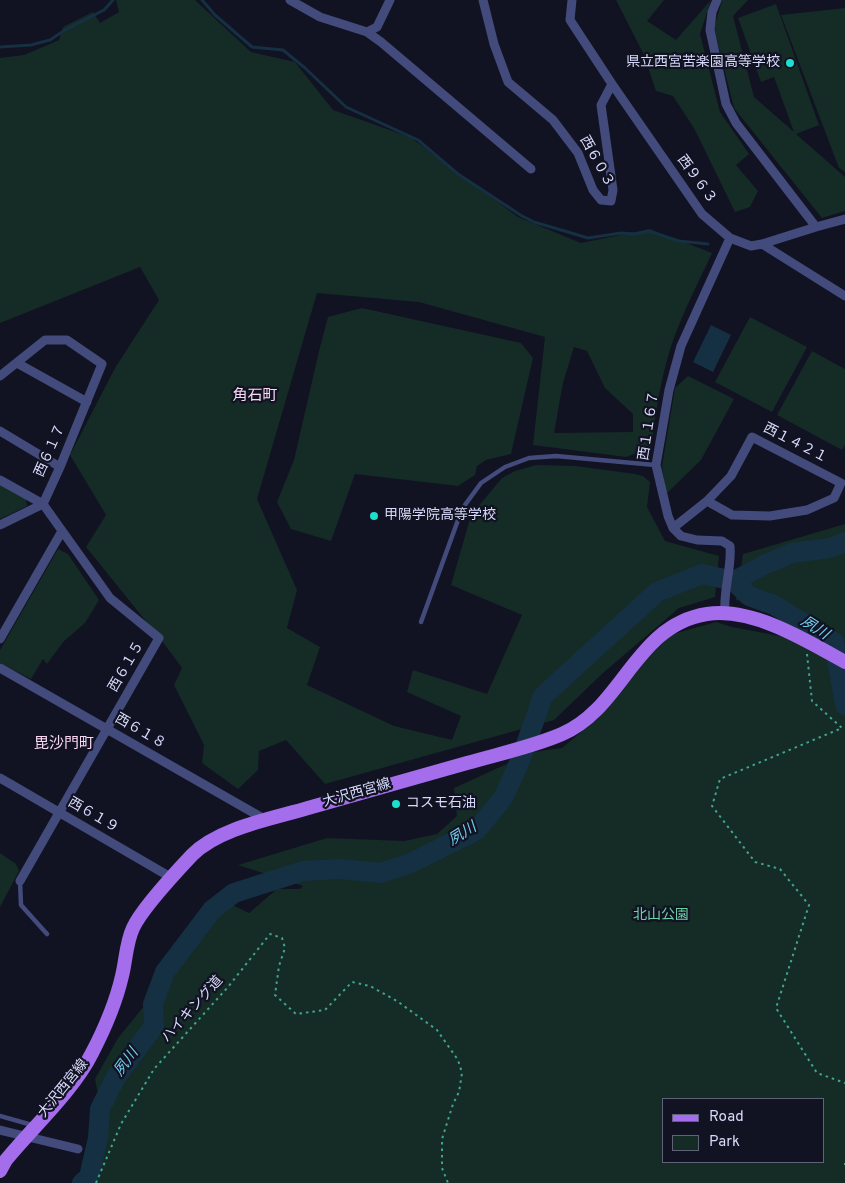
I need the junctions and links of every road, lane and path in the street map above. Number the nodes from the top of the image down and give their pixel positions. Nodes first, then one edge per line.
1 (290, 0) edge
2 (390, 0) edge
3 (483, 0) edge
4 (572, 0) edge
5 (717, 0) edge
6 (367, 32) junction
7 (612, 84) junction
8 (531, 170) dead end
9 (845, 219) edge
10 (816, 227) junction
11 (730, 238) junction
12 (762, 244) junction
13 (845, 296) edge
14 (17, 363) junction
15 (0, 376) edge
16 (88, 402) junction
17 (0, 431) edge
18 (656, 465) junction
19 (60, 467) junction
20 (0, 480) edge
21 (707, 501) junction
22 (42, 504) junction
23 (0, 525) edge
24 (673, 528) junction
25 (62, 532) junction
26 (724, 607) junction
27 (421, 622) dead end
28 (0, 639) edge
29 (803, 639) junction
30 (845, 662) edge
31 (0, 668) edge
32 (108, 729) junction
33 (0, 778) edge
34 (59, 812) junction
35 (266, 820) junction
36 (172, 878) junction
37 (20, 881) joint
38 (47, 934) dead end
39 (845, 1083) edge
40 (0, 1116) edge
41 (0, 1130) edge
42 (30, 1131) junction
43 (78, 1149) dead end
44 (0, 1171) edge
45 (96, 1183) edge
46 (448, 1183) edge

1 - 6 street
2 - 6 street
3 - 7 street, 西６０３
4 - 7 street
5 - 10 street
6 - 8 street
7 - 11 street, 西９６３
9 - 10 street
10 - 12 street, 西９６３
11 - 12 street, 西９６３
11 - 18 street, 西１１６７
12 - 13 street
14 - 15 street
14 - 16 street
14 - 16 street, 西６１７
16 - 19 street, 西６１７
17 - 19 street
18 - 24 street, 西１１６７
18 - 27 lane
19 - 22 street, 西６１７
20 - 22 street, 西６１５
21 - 21 street, 西１４２１
21 - 24 street, 西１４２１
22 - 23 street
22 - 25 street, 西６１５
24 - 26 street
25 - 28 street
25 - 32 street, 西６１５
26 - 29 main road, 大沢西宮線
26 - 35 main road, 大沢西宮線
29 - 30 main road, 大沢西宮線
29 - 39 path
31 - 32 street, 西６１８
32 - 34 street, 西６１５
32 - 35 street, 西６１８
33 - 34 street, 西６１９
34 - 36 street, 西６１９
34 - 37 street, 西６１５
35 - 36 main road, 大沢西宮線
36 - 42 main road, 大沢西宮線
37 - 38 lane
40 - 42 lane
41 - 42 street
42 - 43 street
42 - 44 main road, 大沢西宮線
45 - 46 path, ハイキング道

